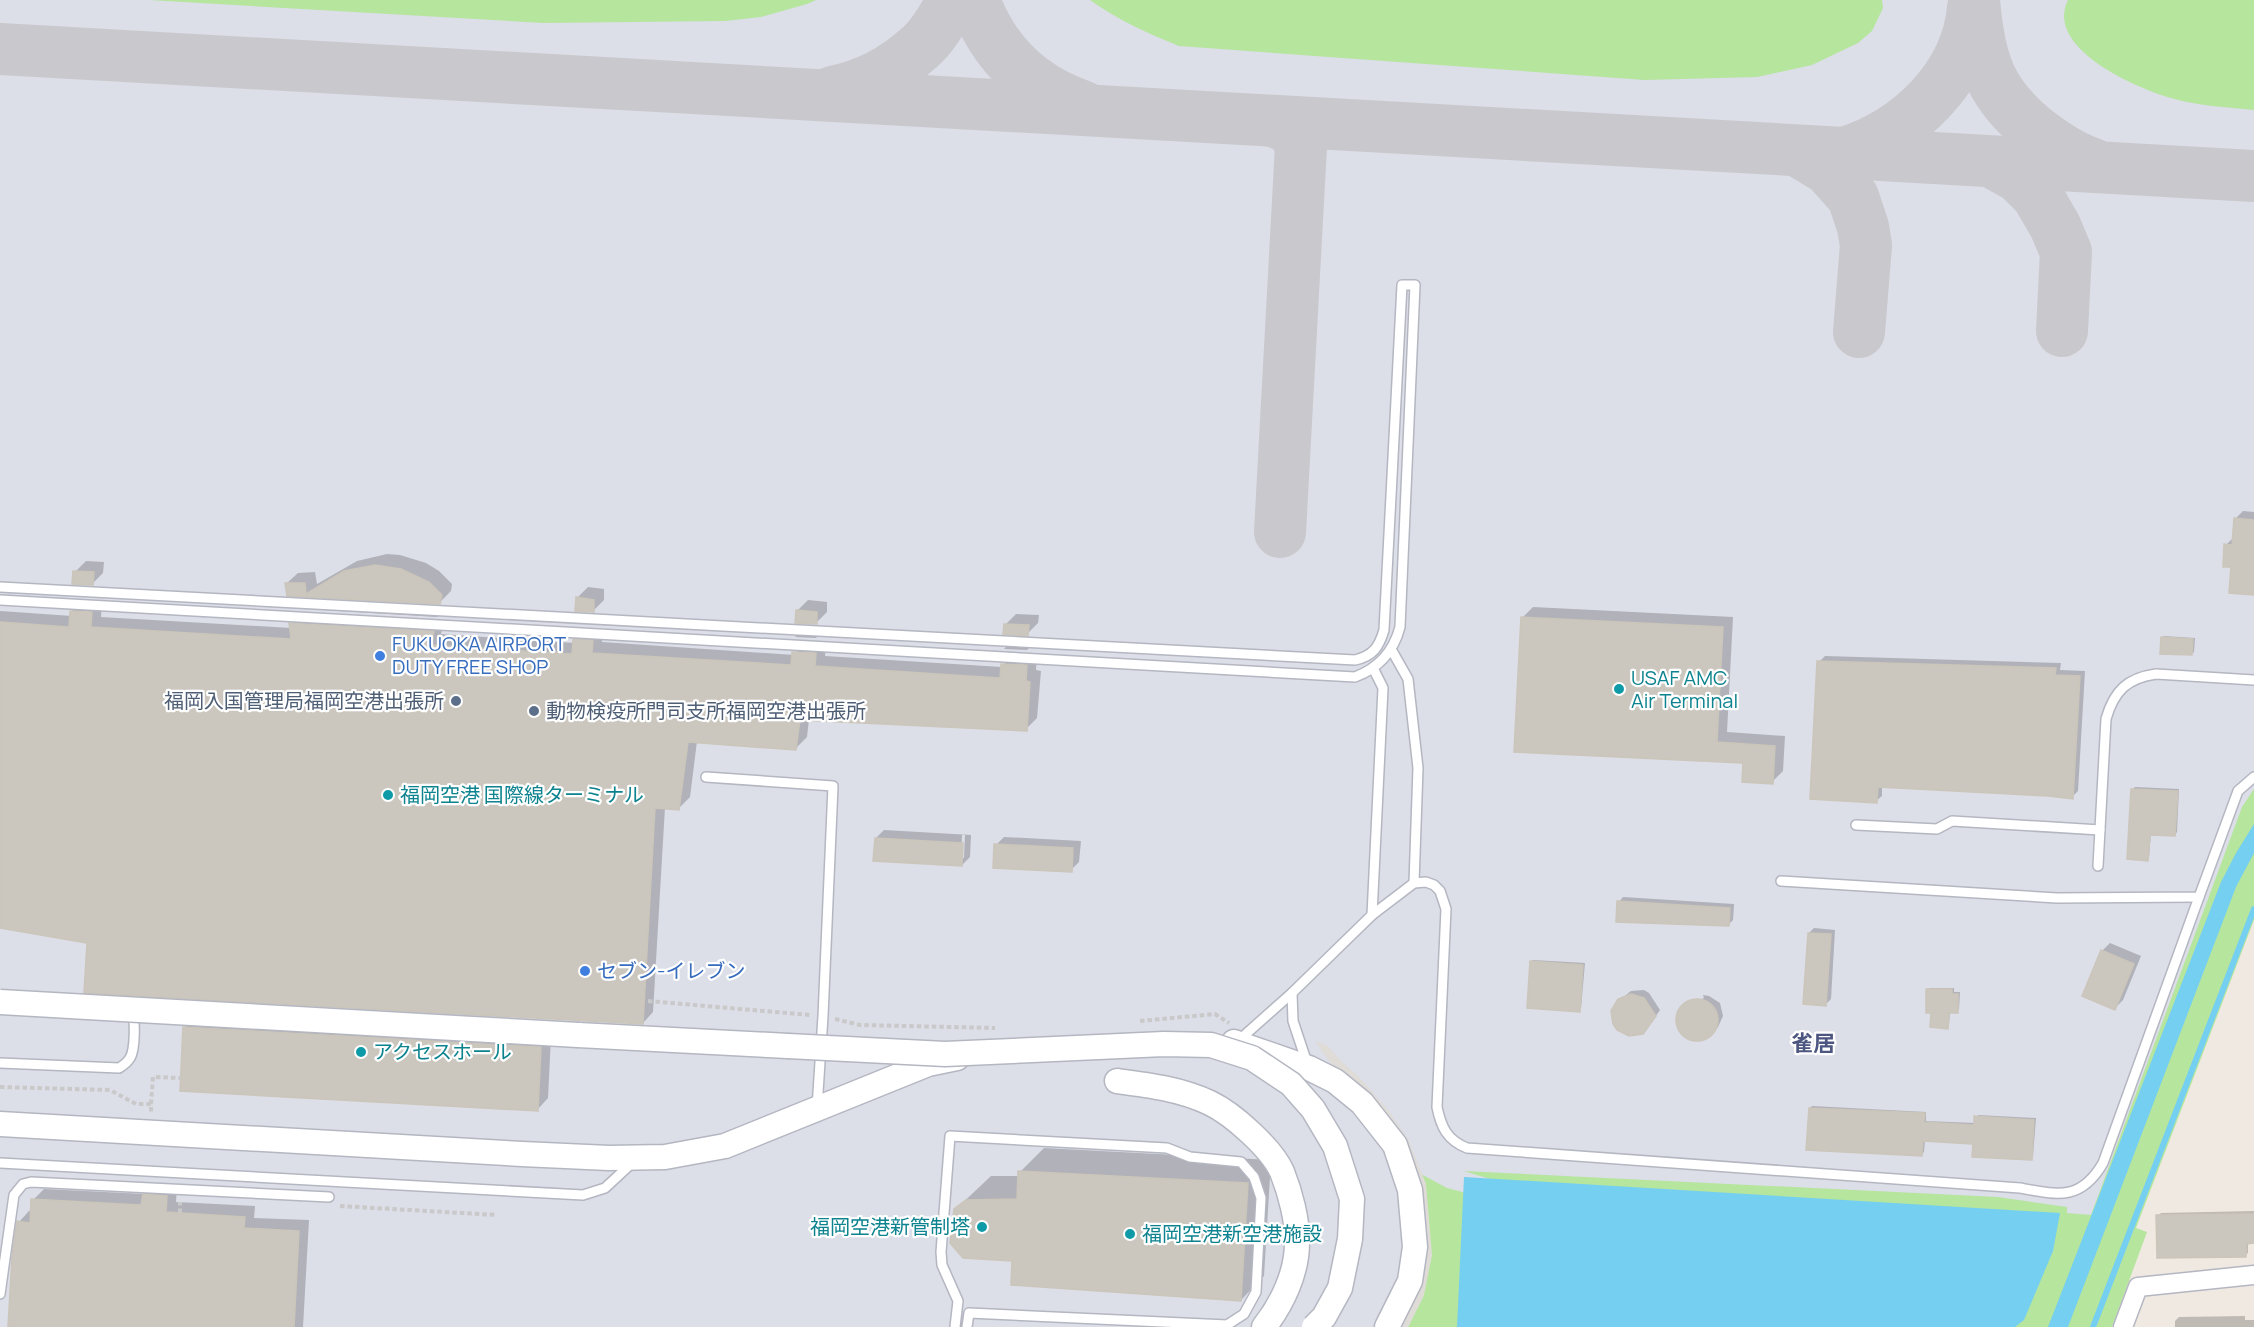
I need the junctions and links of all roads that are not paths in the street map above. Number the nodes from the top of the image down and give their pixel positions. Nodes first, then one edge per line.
1 (0, 587) edge
2 (0, 600) edge
3 (1391, 649) junction
4 (1373, 668) junction
5 (2254, 680) edge
6 (706, 777) dead end
7 (2254, 777) edge
8 (1856, 825) dead end
9 (2100, 830) junction
10 (2098, 866) dead end
11 (1780, 881) dead end
12 (1414, 883) junction
13 (2199, 897) junction
14 (1372, 915) junction
15 (1292, 993) junction
16 (0, 995) edge
17 (0, 1002) edge
18 (1238, 1042) junction
19 (0, 1063) edge
20 (1309, 1068) junction
21 (1117, 1082) dead end
22 (816, 1110) junction
23 (0, 1124) edge
24 (637, 1158) junction
25 (0, 1163) edge
26 (329, 1197) dead end
27 (2254, 1275) edge
28 (0, 1294) edge
29 (955, 1327) edge
30 (967, 1327) edge
31 (1264, 1327) edge
32 (1314, 1327) edge
33 (1387, 1327) edge
34 (2123, 1327) edge

1 - 3 lane
2 - 4 lane
3 - 4 lane
3 - 12 lane
4 - 14 lane
5 - 9 lane
6 - 22 lane
7 - 13 lane
8 - 9 lane
9 - 10 lane
11 - 13 lane
12 - 13 lane
12 - 14 lane
14 - 15 lane
15 - 18 lane
15 - 20 lane
16 - 19 lane
17 - 32 street, bridge
18 - 20 street
18 - 22 street
20 - 33 street
21 - 31 street
22 - 24 street
23 - 24 street
24 - 25 lane
26 - 28 lane
27 - 34 street
29 - 30 lane

